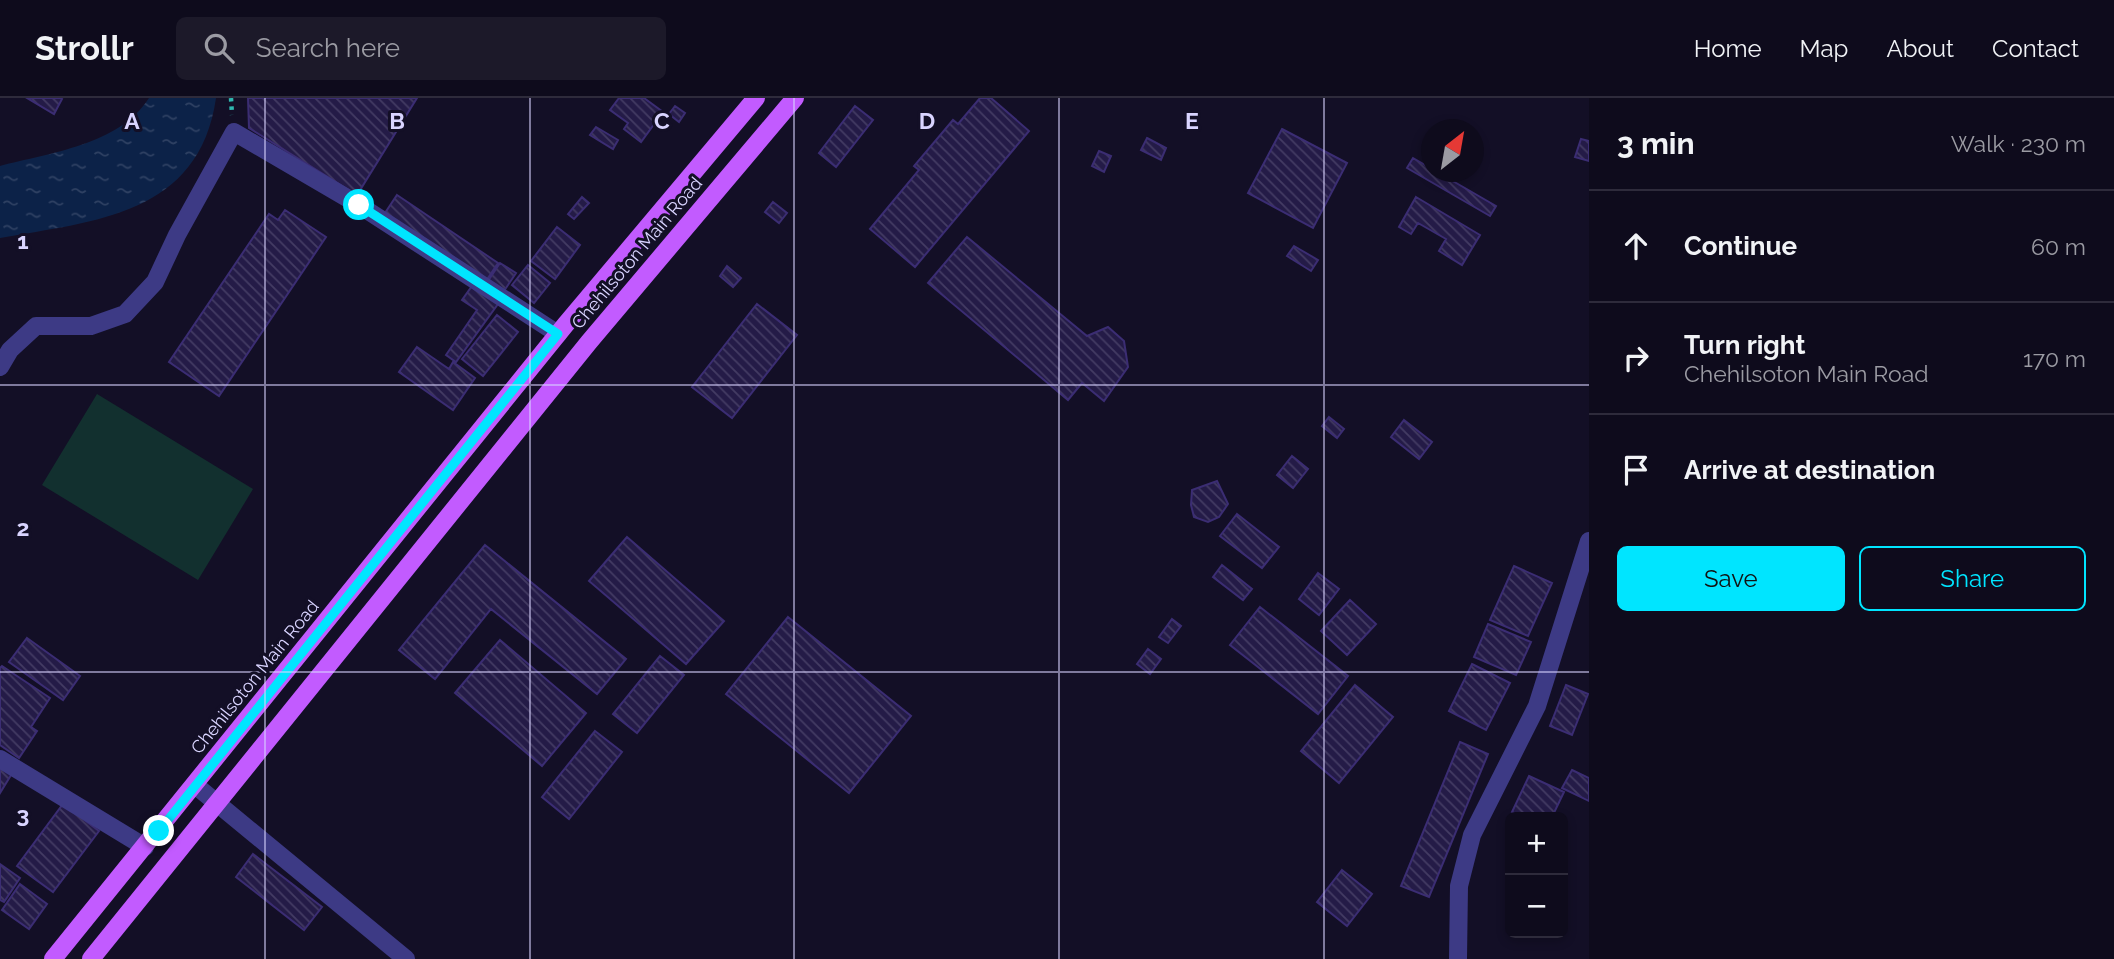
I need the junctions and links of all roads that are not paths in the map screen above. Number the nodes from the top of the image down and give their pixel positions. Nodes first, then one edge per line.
1 (756, 98) edge
2 (795, 98) edge
3 (558, 334) junction
4 (0, 367) edge
5 (1589, 541) edge
6 (1586, 563) edge
7 (0, 759) edge
8 (195, 785) junction
9 (218, 804) junction
10 (145, 847) junction
11 (53, 959) edge
12 (91, 959) edge
13 (406, 959) edge
14 (1458, 959) edge

1 - 3 main road, Chehilsoton Main Road
2 - 9 main road, Chehilsoton Main Road
3 - 4 street
3 - 8 main road, Chehilsoton Main Road
5 - 6 street
6 - 14 street
7 - 10 street
8 - 9 street
8 - 10 main road, Chehilsoton Main Road
9 - 12 main road, Chehilsoton Main Road
9 - 13 street
10 - 11 main road, Chehilsoton Main Road

